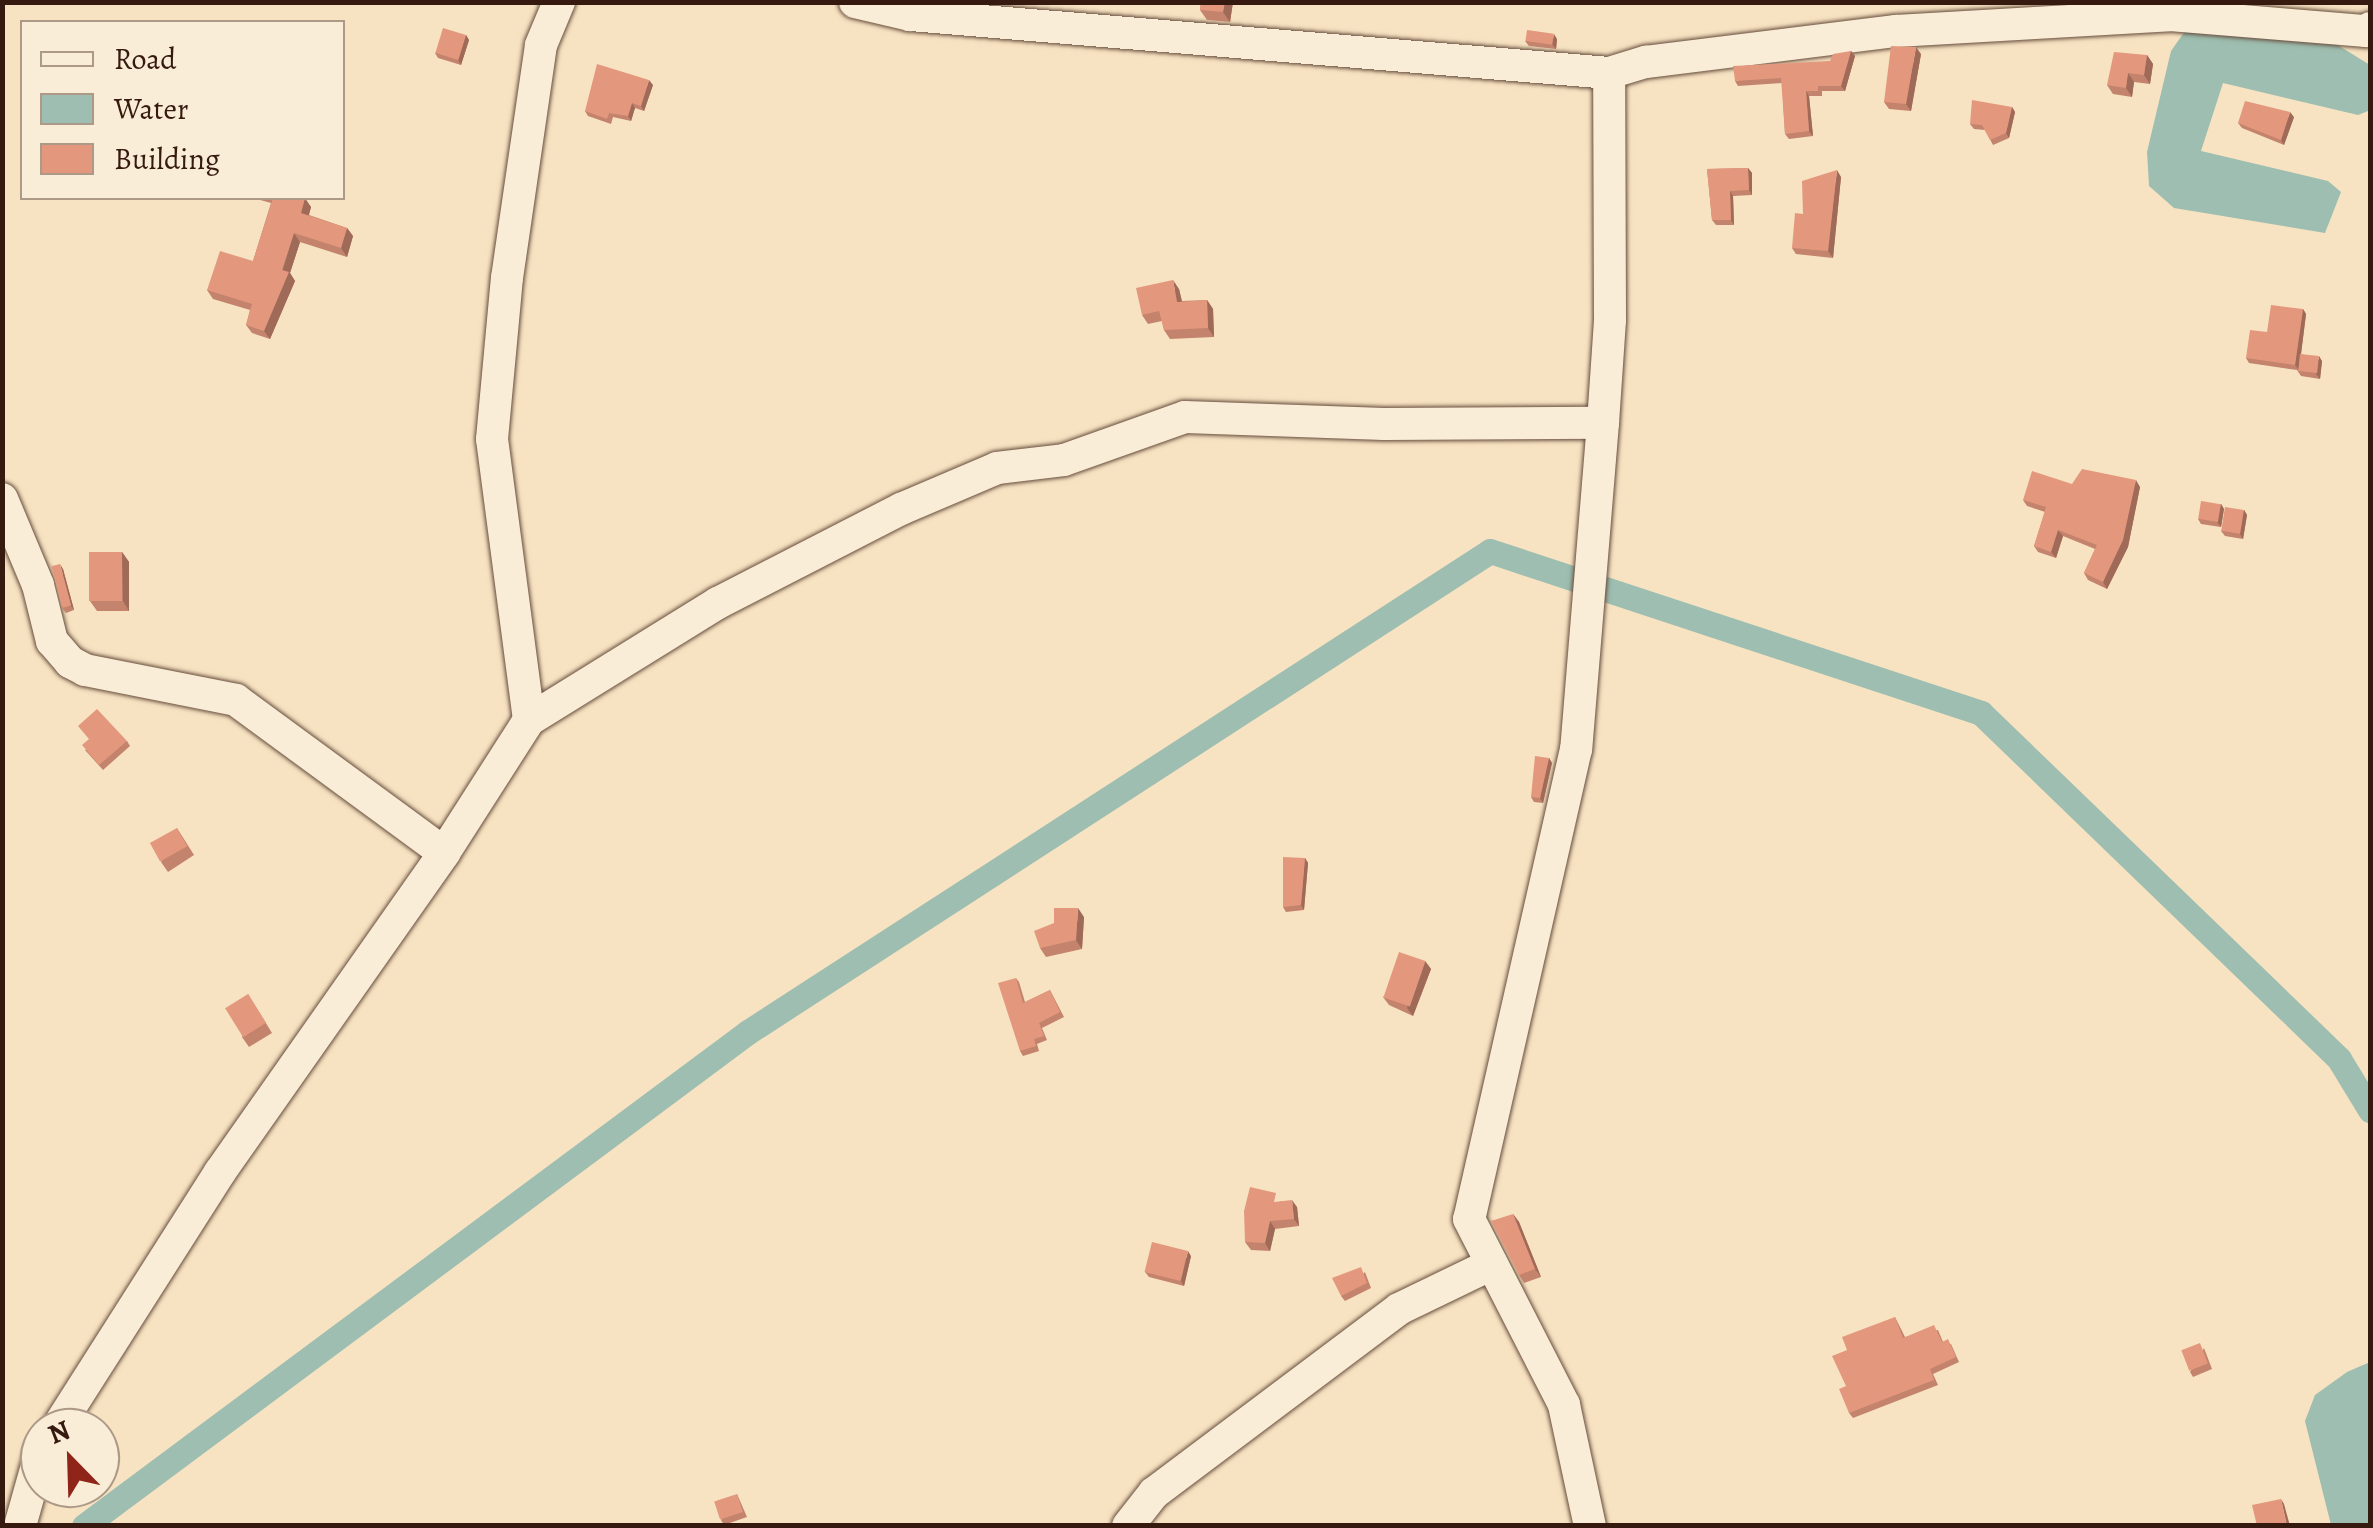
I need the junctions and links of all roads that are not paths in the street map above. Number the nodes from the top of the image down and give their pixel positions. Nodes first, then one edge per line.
1 (559, 2) edge
2 (855, 2) edge
3 (2369, 30) edge
4 (1609, 73) junction
5 (1603, 423) junction
6 (2, 499) edge
7 (529, 720) junction
8 (444, 854) junction
9 (1492, 1264) junction
10 (70, 1408) edge
11 (1128, 1526) edge
12 (1590, 1526) edge

1 - 7 street
2 - 4 street
3 - 4 street
4 - 5 street
5 - 7 street
5 - 9 street
6 - 8 street
7 - 8 street
8 - 10 street
9 - 11 street
9 - 12 street

